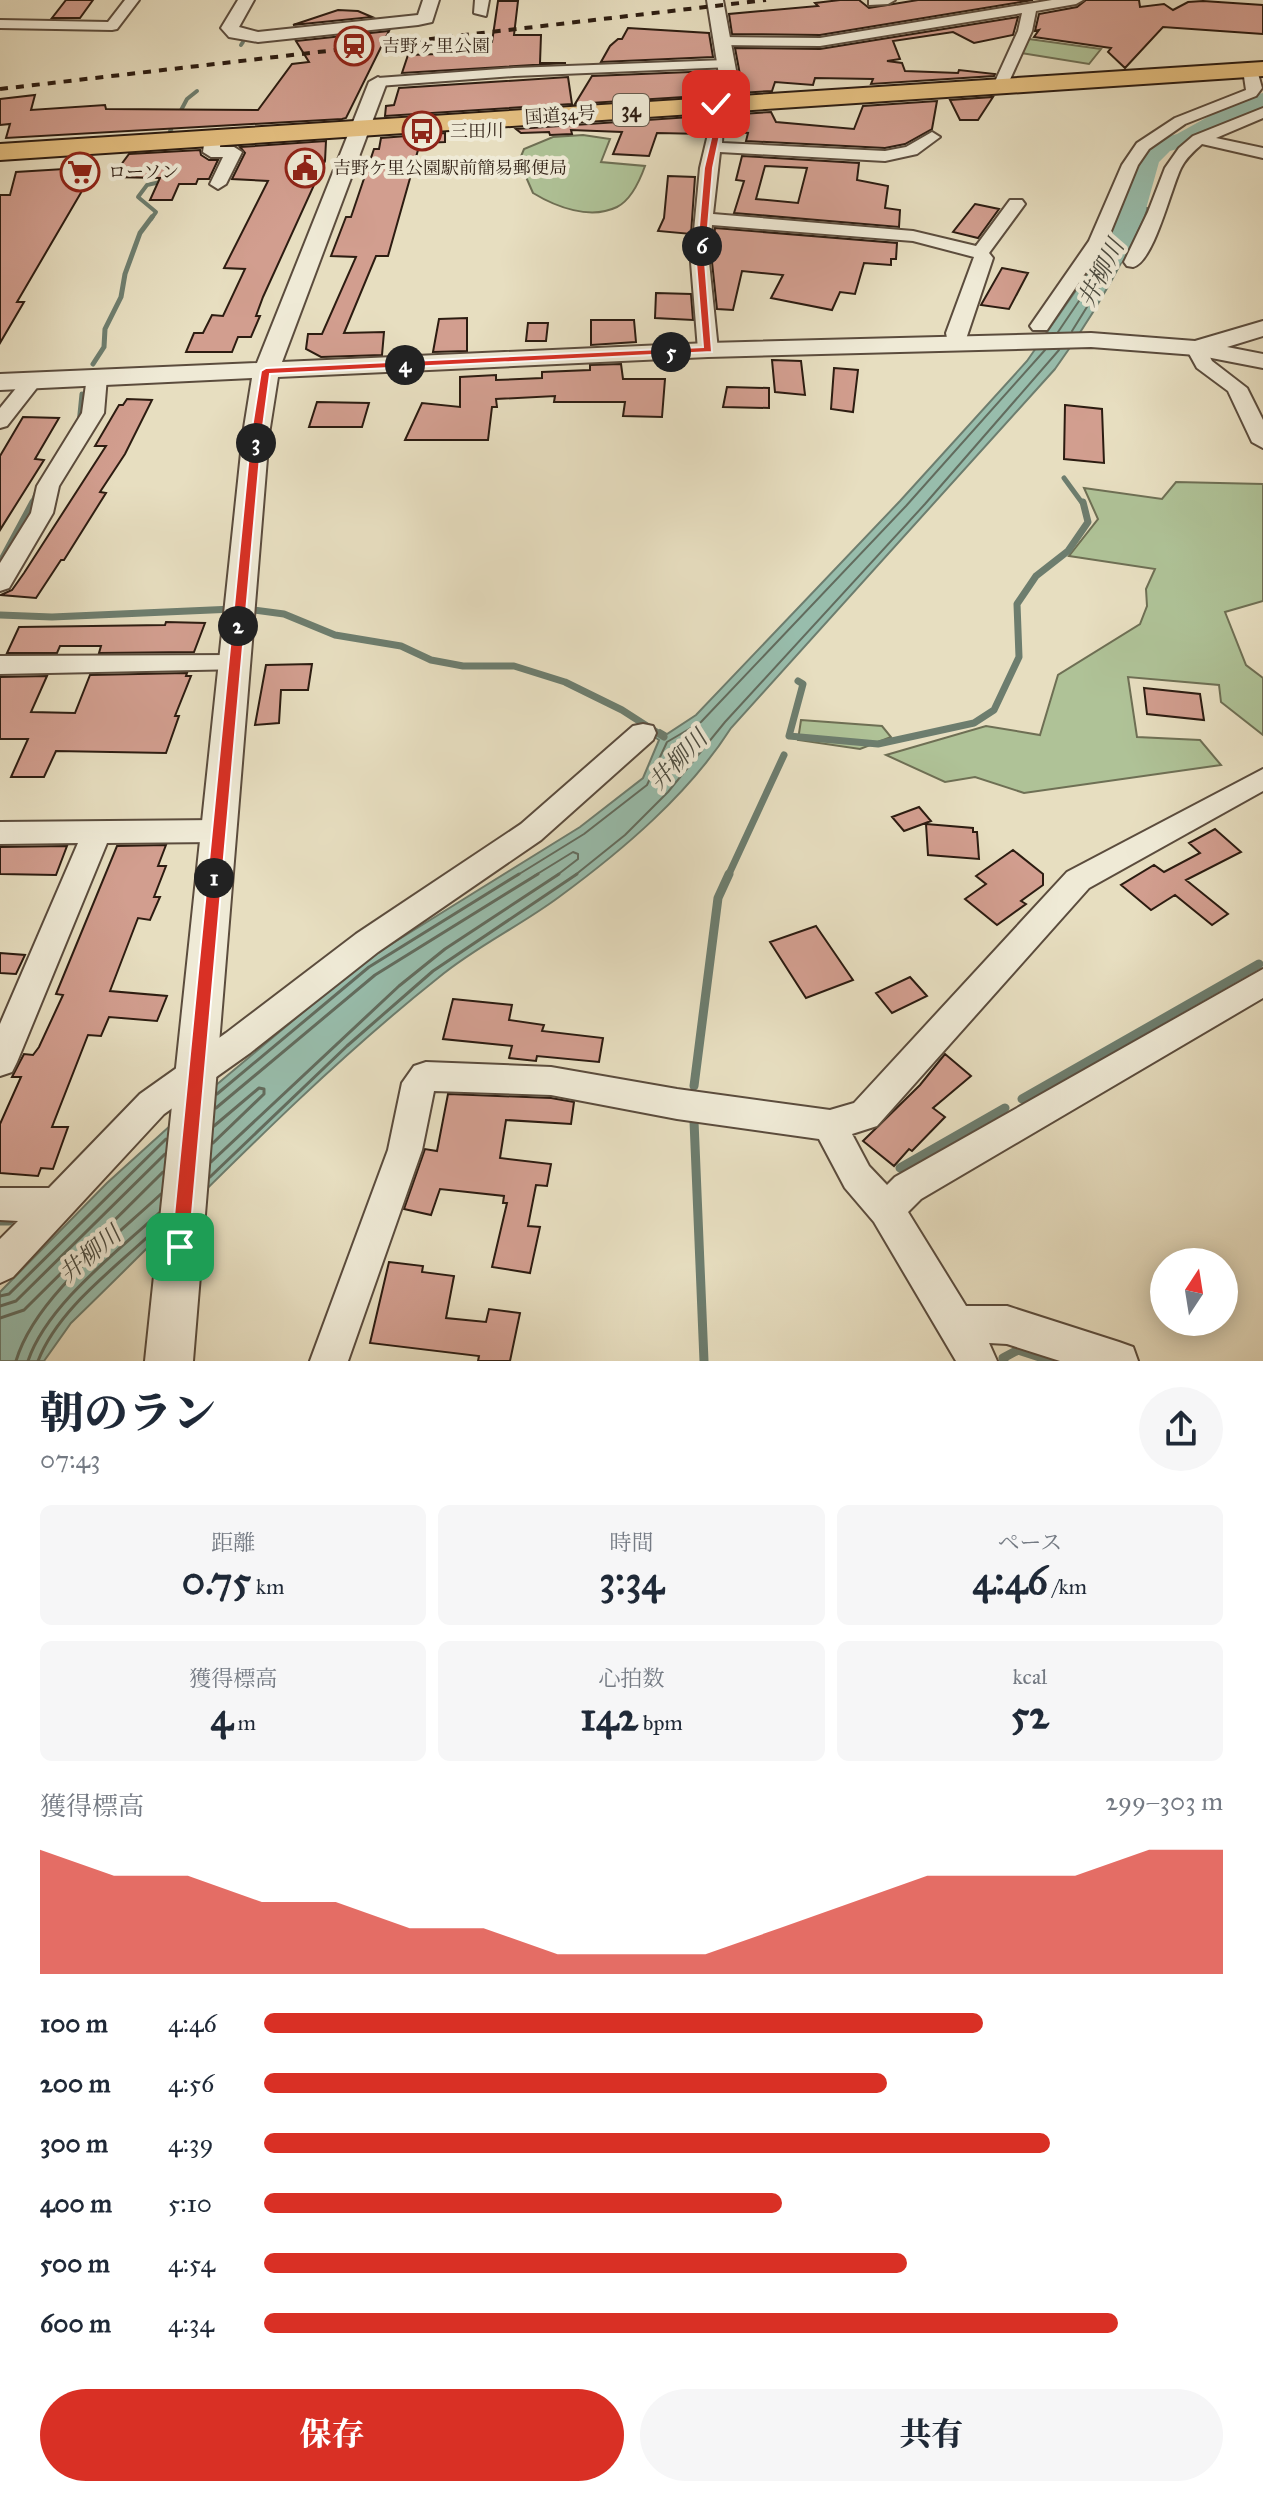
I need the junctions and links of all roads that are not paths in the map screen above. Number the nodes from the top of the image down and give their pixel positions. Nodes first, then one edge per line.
1 (132, 0) edge
2 (246, 0) edge
3 (431, 0) edge
4 (715, 0) edge
5 (1076, 0) edge
6 (1032, 5) edge
7 (0, 24) edge
8 (721, 41) junction
9 (726, 64) junction
10 (378, 82) joint
11 (1257, 84) edge
12 (1000, 86) junction
13 (720, 104) junction
14 (1263, 113) edge
15 (360, 128) junction
16 (213, 137) junction
17 (932, 137) dead end
18 (1199, 139) junction
19 (713, 147) junction
20 (0, 152) edge
21 (1263, 153) edge
22 (218, 184) dead end
23 (1016, 204) dead end
24 (705, 219) junction
25 (980, 253) junction
26 (1133, 262) dead end
27 (1263, 328) edge
28 (1038, 334) junction
29 (956, 344) junction
30 (1196, 348) junction
31 (708, 350) junction
32 (1263, 361) edge
33 (266, 371) junction
34 (97, 377) junction
35 (33, 380) junction
36 (0, 382) edge
37 (0, 422) edge
38 (1263, 442) edge
39 (0, 583) edge
40 (235, 663) junction
41 (0, 665) edge
42 (643, 733) dead end
43 (1263, 779) edge
44 (218, 831) junction
45 (97, 832) junction
46 (0, 833) edge
47 (1263, 982) edge
48 (0, 1062) edge
49 (194, 1084) junction
50 (830, 1125) junction
51 (0, 1204) edge
52 (55, 1205) junction
53 (887, 1210) junction
54 (0, 1265) edge
55 (954, 1324) junction
56 (169, 1361) edge
57 (329, 1361) edge
58 (978, 1361) edge
59 (1119, 1361) edge

1 - 7 street
2 - 3 street
4 - 8 street
5 - 6 street
6 - 8 street
6 - 12 street
8 - 9 street
9 - 10 street
9 - 13 street
10 - 15 street
11 - 12 highway, 国道34号 / 34
11 - 28 street
12 - 13 highway, 国道34号 / 34
13 - 15 highway, 国道34号 / 34
13 - 19 street
14 - 18 street
15 - 16 highway, 国道34号 / 34
15 - 33 street
16 - 20 highway, 国道34号 / 34
16 - 22 street
17 - 19 street
18 - 21 street
18 - 26 street
19 - 24 street
23 - 25 street
24 - 25 street
24 - 31 street
25 - 29 street
27 - 30 street
28 - 29 street
28 - 30 street
29 - 31 street
30 - 32 street
30 - 38 street
31 - 33 street
33 - 34 street
33 - 40 street
34 - 35 street
34 - 39 street
35 - 36 street
35 - 37 street
40 - 41 street
40 - 44 street
42 - 49 street
43 - 50 street
44 - 45 street
44 - 49 street
45 - 46 street
45 - 48 street
47 - 53 street
49 - 52 street
49 - 56 street
50 - 53 street
50 - 57 street
51 - 52 street
52 - 54 street
53 - 55 street
55 - 58 street
55 - 59 street

